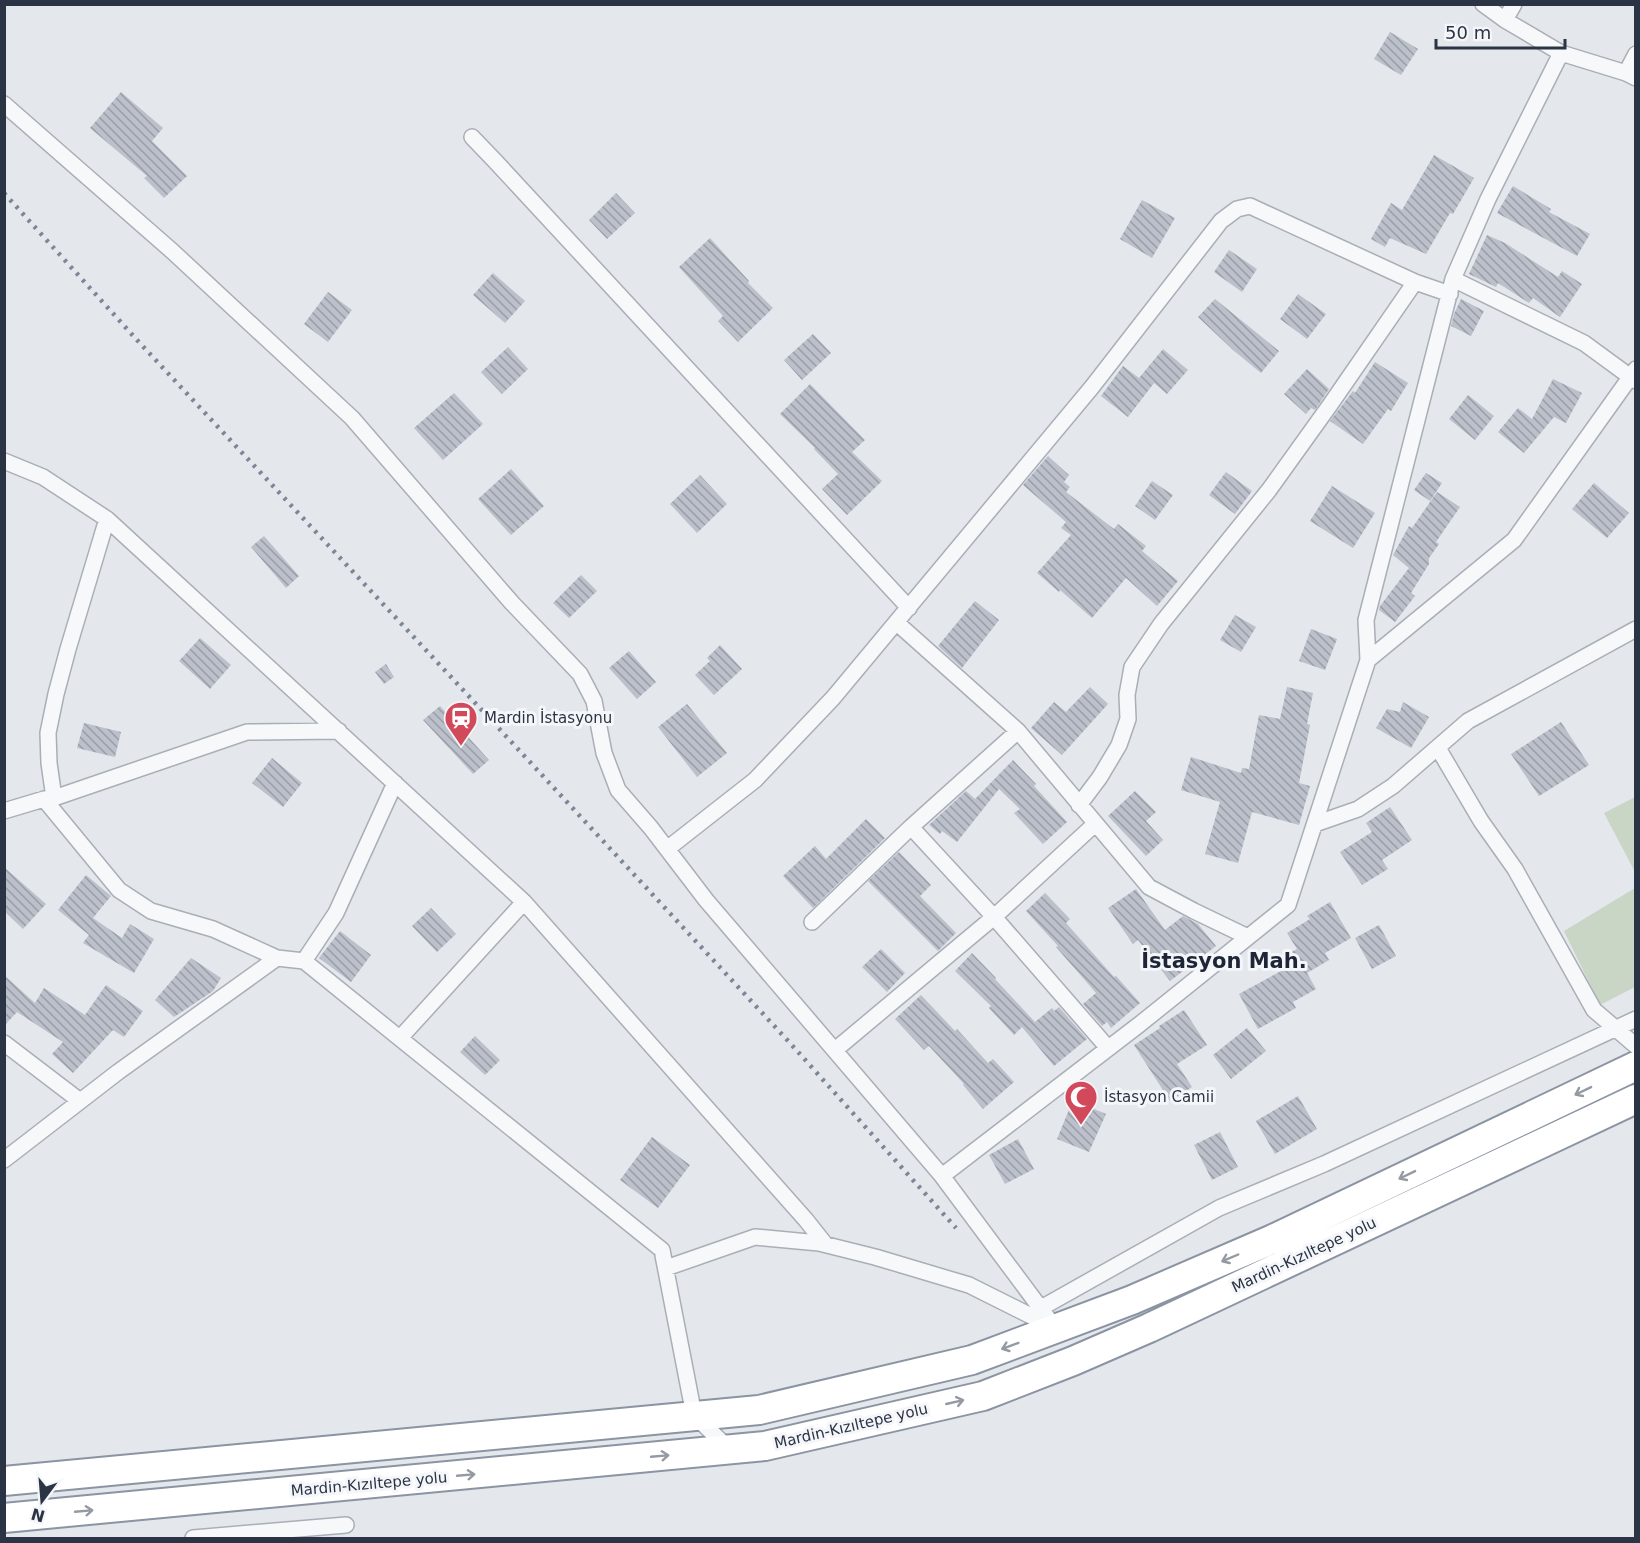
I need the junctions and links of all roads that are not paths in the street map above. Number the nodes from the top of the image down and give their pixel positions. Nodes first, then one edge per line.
1 (1483, 4) edge
2 (1514, 4) edge
3 (1505, 20) junction
4 (1562, 52) junction
5 (1635, 54) edge
6 (1631, 75) edge
7 (4, 104) edge
8 (472, 137) dead end
9 (1415, 282) junction
10 (1451, 287) junction
11 (1633, 376) edge
12 (4, 461) edge
13 (107, 519) junction
14 (909, 608) junction
15 (897, 623) junction
16 (1635, 628) edge
17 (1368, 660) junction
18 (339, 730) junction
19 (1018, 731) junction
20 (1438, 748) junction
21 (395, 783) junction
22 (49, 799) junction
23 (1079, 806) junction
24 (4, 811) edge
25 (1095, 824) junction
26 (1315, 824) junction
27 (910, 827) junction
28 (667, 849) junction
29 (524, 902) junction
30 (994, 917) junction
31 (812, 922) dead end
32 (1248, 937) junction
33 (277, 958) junction
34 (304, 961) junction
35 (1635, 1018) edge
36 (1615, 1028) junction
37 (400, 1038) junction
38 (4, 1043) edge
39 (1635, 1046) edge
40 (1108, 1048) junction
41 (835, 1050) junction
42 (1635, 1066) edge
43 (1635, 1099) edge
44 (80, 1101) junction
45 (4, 1160) edge
46 (942, 1176) junction
47 (825, 1244) junction
48 (666, 1268) junction
49 (1048, 1318) junction
50 (694, 1415) junction
51 (730, 1450) junction
52 (4, 1481) edge
53 (4, 1518) edge
54 (346, 1526) dead end
55 (193, 1539) edge

1 - 3 street
2 - 3 street
3 - 4 street
4 - 6 street
4 - 10 street
5 - 6 street
7 - 28 street
8 - 14 street
9 - 10 street
9 - 14 street
9 - 23 street
10 - 11 street
10 - 17 street
11 - 17 street
12 - 13 street
13 - 18 street
13 - 22 street
14 - 15 street
15 - 19 street
15 - 28 street
16 - 20 street
17 - 26 street
18 - 21 street
18 - 22 street
19 - 23 street
19 - 27 street
20 - 26 street
20 - 36 street
21 - 29 street
21 - 34 street
22 - 24 street
22 - 33 street
23 - 25 street
25 - 30 street
25 - 32 street
26 - 32 street
27 - 30 street
27 - 31 street
28 - 41 street
29 - 37 street
29 - 47 street
30 - 40 street
30 - 41 street
32 - 40 street
33 - 34 street
33 - 44 street
34 - 37 street
35 - 36 street
36 - 39 street
36 - 49 street
37 - 48 street
38 - 44 street
40 - 46 street
41 - 46 street
42 -> 49 highway, Mardin-Kızıltepe yolu
51 -> 43 highway, Mardin-Kızıltepe yolu
44 - 45 street
46 - 49 street
47 - 48 street
47 - 49 street
48 - 50 street
49 -> 50 highway, Mardin-Kızıltepe yolu
50 - 51 street
50 - 52 highway, Mardin-Kızıltepe yolu
53 -> 51 highway, Mardin-Kızıltepe yolu
54 - 55 street

